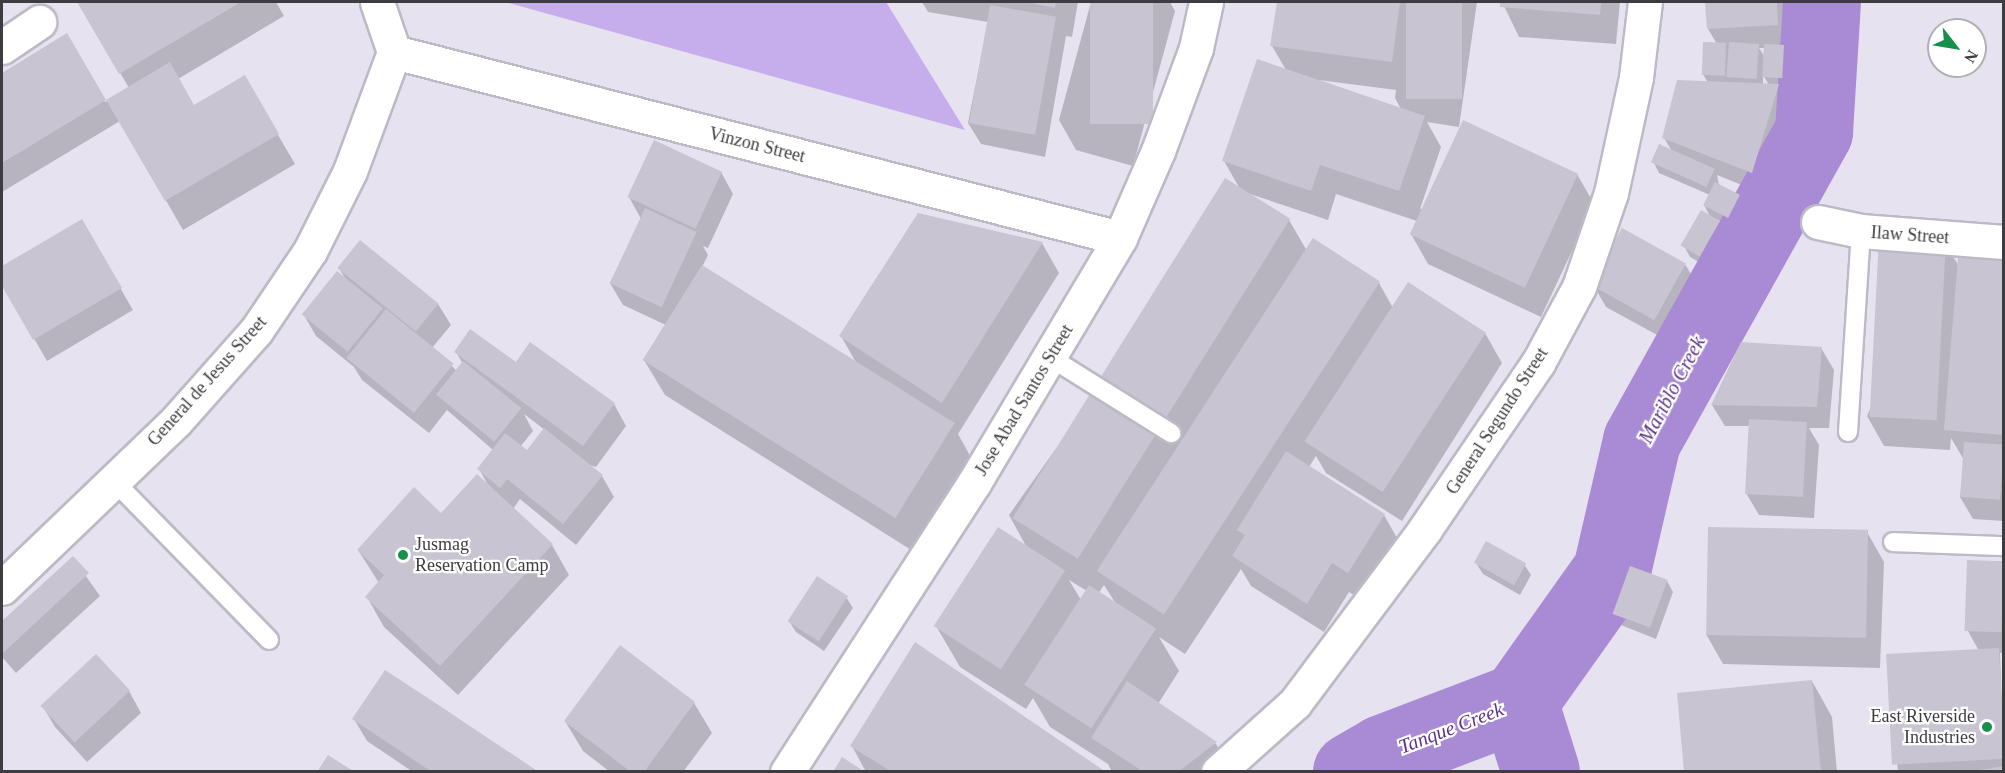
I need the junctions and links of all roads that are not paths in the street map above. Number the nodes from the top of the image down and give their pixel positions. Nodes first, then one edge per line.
1 (377, 2) edge
2 (1206, 2) edge
3 (1645, 2) edge
4 (39, 22) dead end
5 (2, 47) edge
6 (394, 52) junction
7 (1818, 222) dead end
8 (1861, 231) junction
9 (1120, 238) junction
10 (2004, 242) edge
11 (1051, 358) junction
12 (1848, 432) dead end
13 (1171, 433) dead end
14 (114, 481) junction
15 (1893, 542) dead end
16 (2004, 546) edge
17 (2, 588) edge
18 (269, 640) dead end
19 (787, 771) edge
20 (1218, 771) edge

1 - 6 street
2 - 9 street, Jose Abad Santos Street
3 - 20 street, General Segundo Street
4 - 5 street
6 - 9 street, Vinzon Street
6 - 14 street, General de Jesus Street
7 - 8 street, Ilaw Street
8 - 10 street, Ilaw Street
8 - 12 lane
9 - 11 street, Jose Abad Santos Street
11 - 13 lane
11 - 19 street, Jose Abad Santos Street
14 - 17 street, General de Jesus Street
14 - 18 lane
15 - 16 lane

